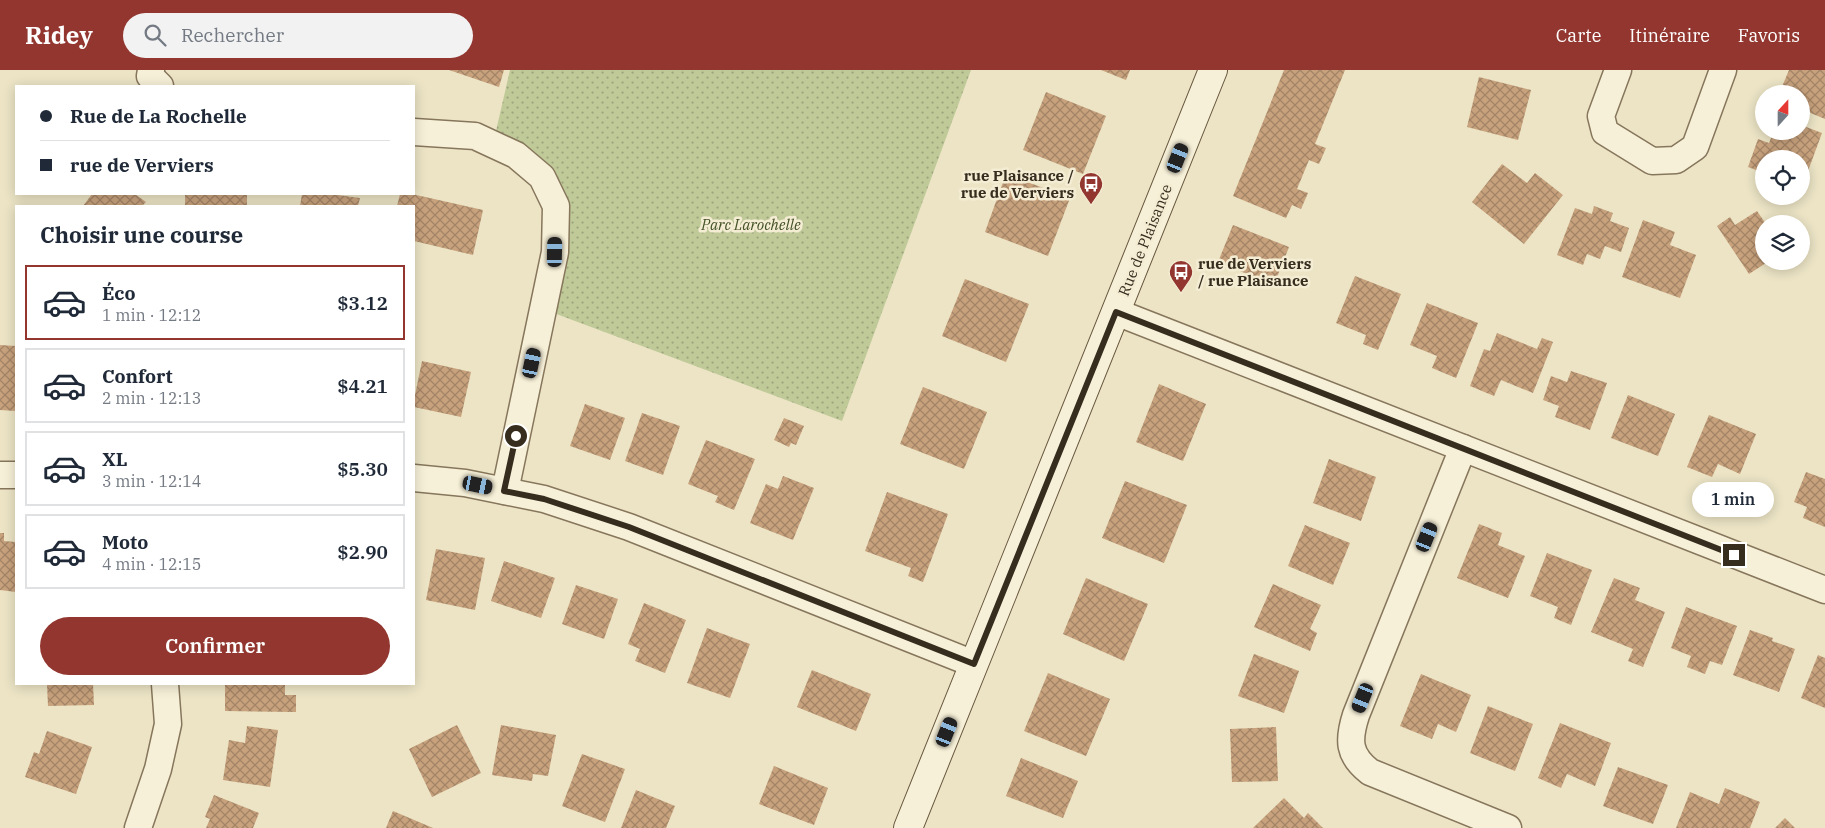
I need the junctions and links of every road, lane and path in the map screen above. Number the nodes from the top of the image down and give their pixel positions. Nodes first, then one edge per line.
1 (151, 70) edge
2 (1214, 70) edge
3 (1618, 70) edge
4 (1723, 70) edge
5 (159, 85) edge
6 (415, 132) edge
7 (1116, 312) junction
8 (1463, 448) junction
9 (0, 475) edge
10 (15, 475) edge
11 (415, 478) edge
12 (504, 491) junction
13 (1825, 590) edge
14 (974, 664) junction
15 (165, 685) edge
16 (138, 828) edge
17 (908, 828) edge
18 (1508, 828) edge

1 - 5 street
2 - 7 street, Rue de Plaisance
3 - 4 street
6 - 12 street
7 - 8 street
7 - 14 street, Rue de Plaisance
8 - 13 street
8 - 18 street
9 - 10 street
11 - 12 street
12 - 14 street
14 - 17 street, Rue de Plaisance
15 - 16 street

